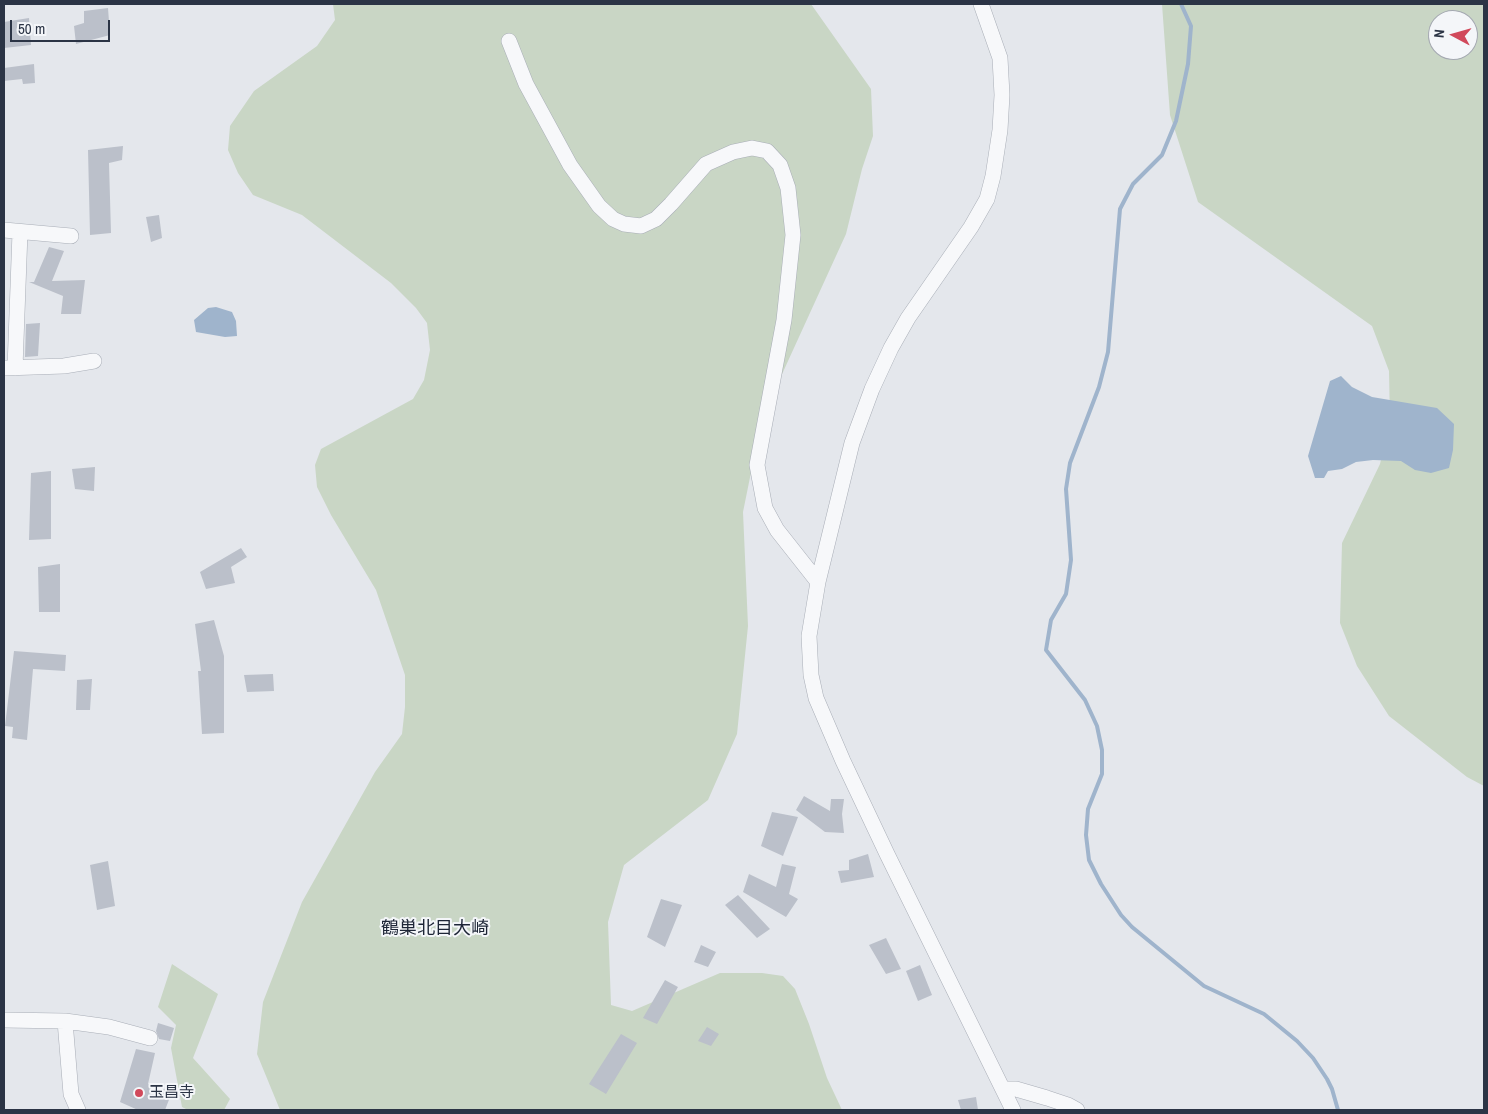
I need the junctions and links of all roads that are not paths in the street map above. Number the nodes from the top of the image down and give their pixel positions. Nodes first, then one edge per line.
1 (982, 4) edge
2 (509, 41) dead end
3 (4, 230) edge
4 (20, 232) junction
5 (71, 236) dead end
6 (94, 361) dead end
7 (10, 368) edge
8 (818, 582) junction
9 (4, 1020) edge
10 (65, 1021) junction
11 (150, 1038) dead end
12 (1003, 1089) junction
13 (78, 1110) edge
14 (1013, 1110) edge
15 (1076, 1110) edge

1 - 8 street
2 - 8 street
3 - 4 street
4 - 5 street
4 - 7 street
6 - 7 street
8 - 12 street
9 - 10 street
10 - 11 street
10 - 13 street
12 - 14 street
12 - 15 street

